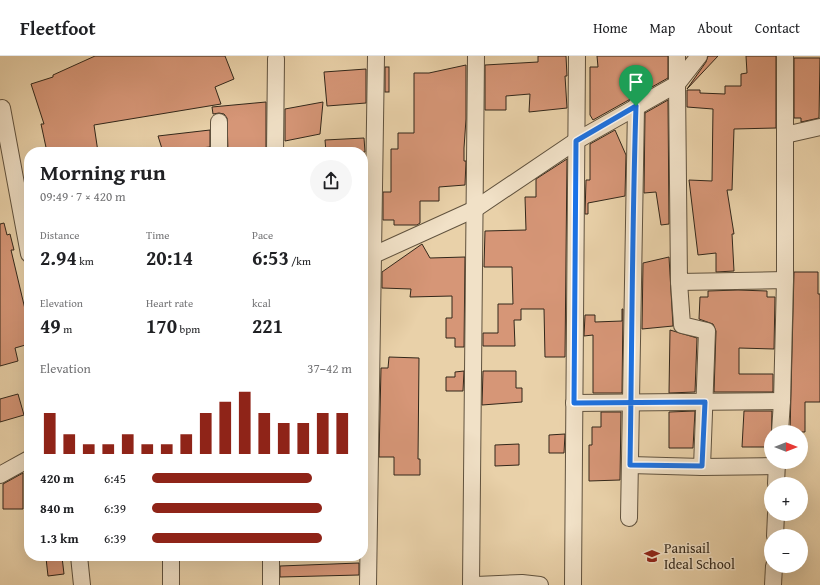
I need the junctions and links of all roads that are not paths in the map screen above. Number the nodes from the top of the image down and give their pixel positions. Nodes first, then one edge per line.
1 (376, 56) edge
2 (476, 56) edge
3 (577, 56) edge
4 (677, 56) edge
5 (699, 56) edge
6 (785, 56) edge
7 (276, 59) dead end
8 (677, 84) junction
9 (636, 106) junction
10 (2, 108) dead end
11 (219, 122) dead end
12 (820, 127) edge
13 (785, 135) junction
14 (576, 141) junction
15 (219, 147) edge
16 (275, 147) edge
17 (475, 208) junction
18 (24, 227) edge
19 (368, 257) edge
20 (784, 280) junction
21 (679, 282) junction
22 (782, 401) junction
23 (631, 402) junction
24 (705, 402) junction
25 (574, 403) junction
26 (780, 425) edge
27 (24, 462) edge
28 (764, 464) edge
29 (630, 465) junction
30 (702, 466) junction
31 (0, 475) edge
32 (629, 518) dead end
33 (80, 561) edge
34 (171, 561) edge
35 (271, 561) edge
36 (774, 573) edge
37 (82, 585) edge
38 (171, 585) edge
39 (271, 585) edge
40 (368, 585) edge
41 (471, 585) edge
42 (476, 585) edge
43 (540, 585) edge
44 (573, 585) edge
45 (774, 585) edge

1 - 19 street
2 - 17 street
3 - 14 street
4 - 8 street
5 - 8 street
6 - 13 street
7 - 16 street
8 - 9 street
8 - 21 street
9 - 14 street
9 - 23 street
10 - 18 street
11 - 15 street
12 - 13 street
13 - 20 street
14 - 17 street
14 - 25 street
17 - 19 street
17 - 41 street
19 - 40 street
20 - 21 street
20 - 22 street
21 - 24 street
22 - 24 street
22 - 26 street
23 - 24 street
23 - 25 street
23 - 29 street
24 - 30 street
25 - 44 street
27 - 31 street
28 - 30 street
29 - 30 street
29 - 32 street
33 - 37 street
34 - 38 street
35 - 39 street
36 - 45 street
42 - 43 street

